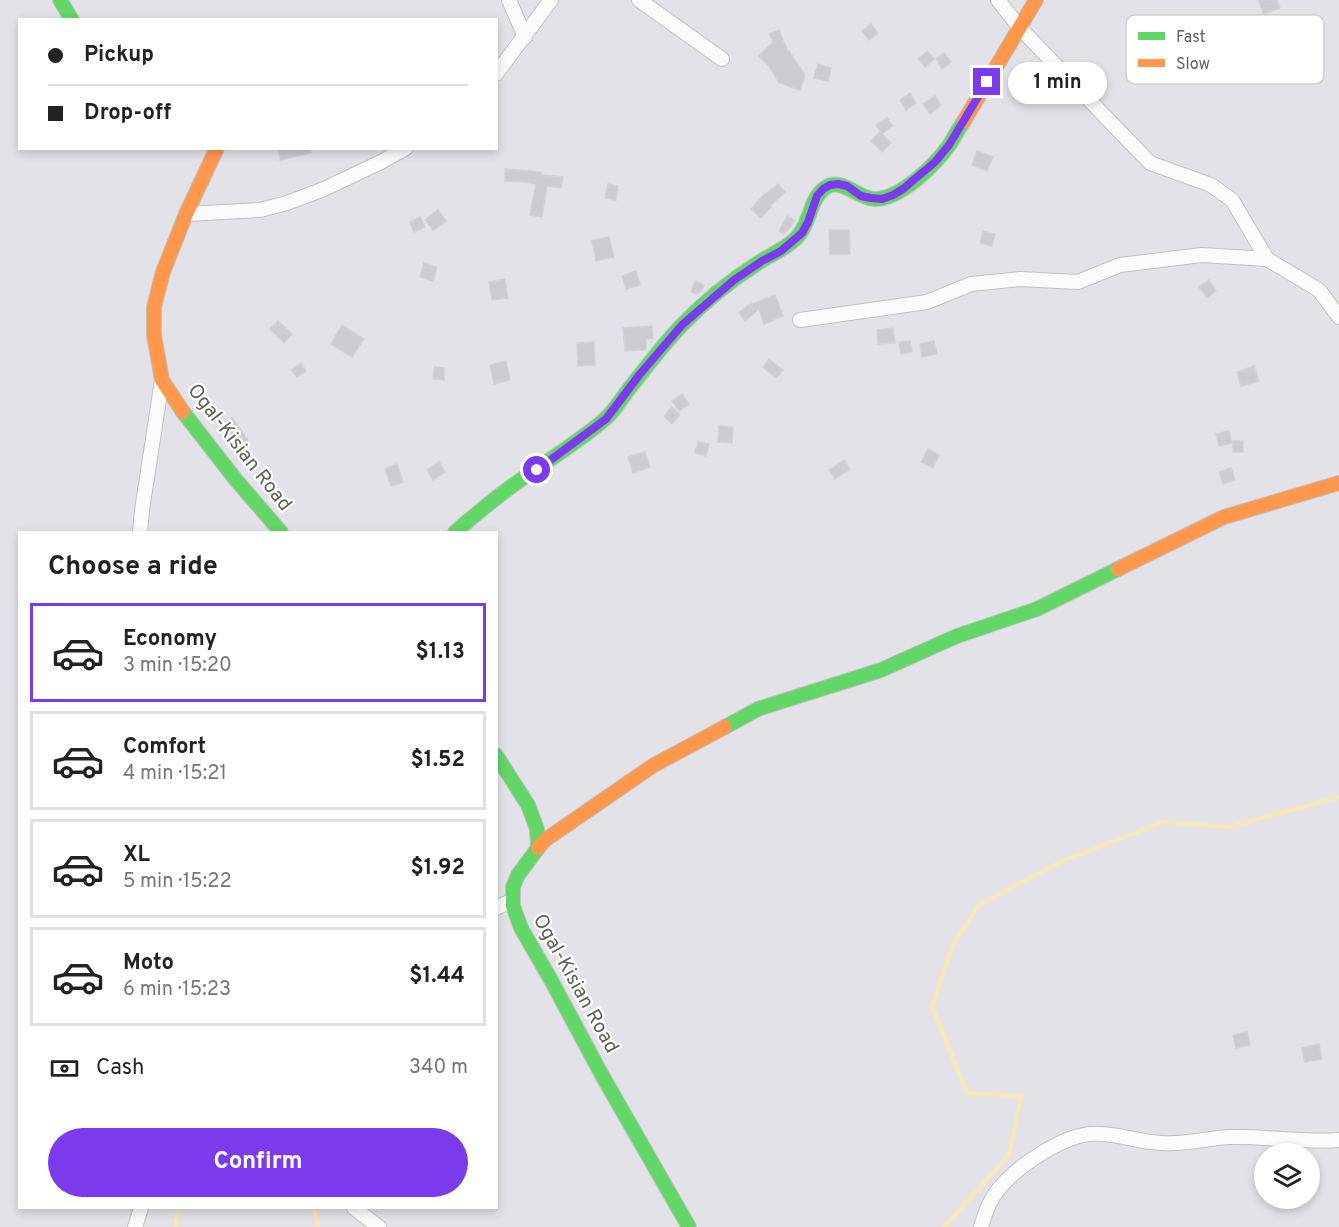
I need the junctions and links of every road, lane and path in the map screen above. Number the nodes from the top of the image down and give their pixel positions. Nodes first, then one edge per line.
1 (60, 0) edge
2 (509, 0) edge
3 (551, 0) edge
4 (639, 0) edge
5 (998, 0) edge
6 (1036, 0) edge
7 (71, 18) edge
8 (1019, 27) junction
9 (525, 37) junction
10 (722, 59) dead end
11 (498, 71) edge
12 (215, 150) edge
13 (402, 150) edge
14 (186, 214) junction
15 (1267, 259) junction
16 (1339, 317) edge
17 (800, 320) dead end
18 (162, 380) junction
19 (1339, 483) edge
20 (140, 531) edge
21 (280, 531) edge
22 (456, 531) edge
23 (498, 757) edge
24 (538, 848) junction
25 (513, 900) junction
26 (498, 907) edge
27 (1339, 1140) edge
28 (141, 1209) edge
29 (355, 1209) edge
30 (135, 1227) edge
31 (379, 1227) edge
32 (689, 1227) edge
33 (981, 1227) edge

1 - 7 street
2 - 9 street
3 - 9 street
4 - 10 street
5 - 8 street
6 - 8 street
8 - 15 street
8 - 22 street
9 - 11 street
12 - 14 street, Ogal-Kisian Road
13 - 14 street
14 - 18 street, Ogal-Kisian Road
15 - 16 street
15 - 17 street
18 - 20 street
18 - 21 street, Ogal-Kisian Road
19 - 24 street, Ogal-Kisian Road
23 - 24 street
24 - 25 street, Ogal-Kisian Road
25 - 26 street
25 - 32 street, Ogal-Kisian Road
27 - 33 street
28 - 30 street
29 - 31 street

